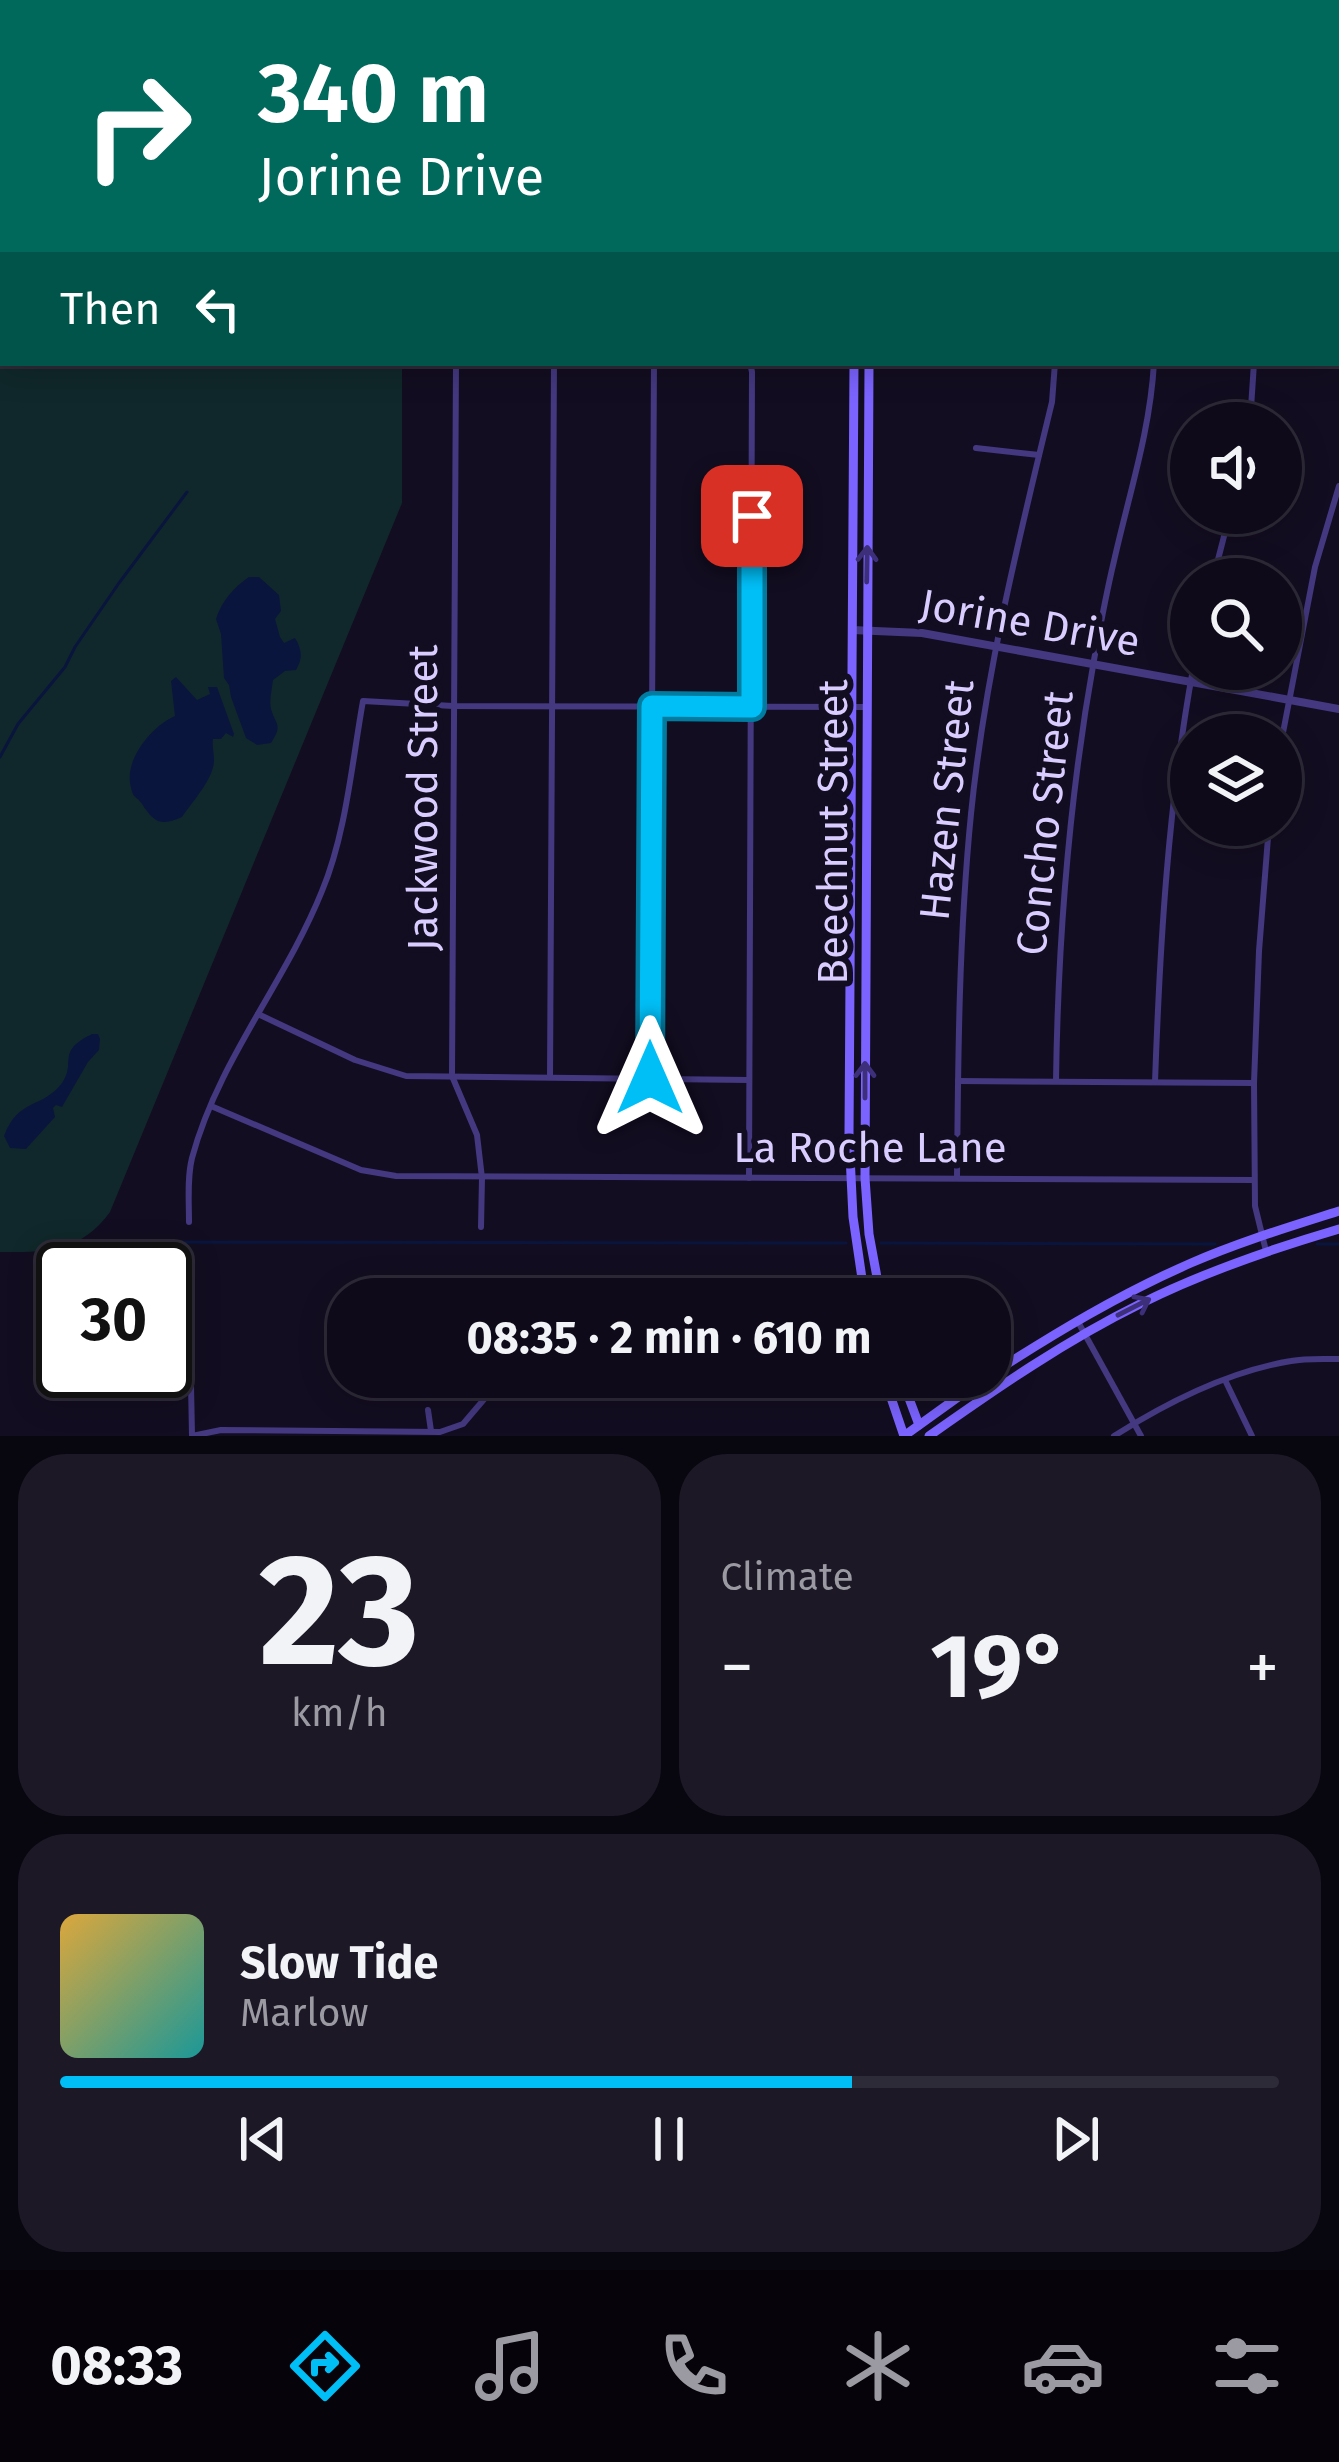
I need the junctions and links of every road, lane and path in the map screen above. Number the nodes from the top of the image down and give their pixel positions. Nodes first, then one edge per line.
1 (456, 366) edge
2 (554, 366) edge
3 (654, 366) edge
4 (751, 366) edge
5 (854, 366) edge
6 (869, 366) edge
7 (1055, 366) edge
8 (1154, 366) edge
9 (1254, 366) edge
10 (1251, 402) edge
11 (976, 448) dead end
12 (1039, 455) junction
13 (1339, 486) edge
14 (853, 487) junction
15 (868, 488) junction
16 (852, 630) junction
17 (867, 630) junction
18 (995, 646) junction
19 (1093, 665) junction
20 (1170, 678) edge
21 (1190, 690) edge
22 (1231, 690) edge
23 (1287, 701) junction
24 (453, 706) junction
25 (553, 706) junction
26 (652, 706) junction
27 (752, 707) junction
28 (851, 707) junction
29 (866, 707) junction
30 (1339, 710) edge
31 (1285, 714) edge
32 (1267, 846) edge
33 (850, 860) junction
34 (866, 860) junction
35 (258, 1014) junction
36 (850, 1029) junction
37 (865, 1029) junction
38 (452, 1076) junction
39 (550, 1077) junction
40 (650, 1078) junction
41 (749, 1080) junction
42 (958, 1081) junction
43 (1056, 1081) junction
44 (1155, 1082) junction
45 (1254, 1083) junction
46 (211, 1106) junction
47 (482, 1178) junction
48 (749, 1178) junction
49 (851, 1178) junction
50 (865, 1178) junction
51 (957, 1178) junction
52 (1254, 1180) junction
53 (1339, 1211) edge
54 (189, 1222) dead end
55 (482, 1227) dead end
56 (1339, 1228) edge
57 (1262, 1235) junction
58 (1266, 1251) junction
59 (862, 1278) edge
60 (877, 1278) edge
61 (1077, 1320) junction
62 (1085, 1333) junction
63 (1339, 1359) edge
64 (1011, 1362) edge
65 (1224, 1380) junction
66 (191, 1398) edge
67 (485, 1398) edge
68 (891, 1398) edge
69 (909, 1398) edge
70 (962, 1398) edge
71 (428, 1410) dead end
72 (1134, 1423) junction
73 (431, 1431) junction
74 (923, 1432) edge
75 (192, 1436) edge
76 (904, 1436) edge
77 (1114, 1436) edge
78 (1141, 1436) edge
79 (1252, 1436) edge

1 - 24 street, Jackwood Street
2 - 25 street
3 - 26 street
4 - 27 street
5 - 14 main road, Beechnut Street
6 - 15 main road, Beechnut Street
7 - 12 street, Hazen Street
8 - 19 street, Concho Street
9 - 10 street
11 - 12 street
12 - 18 street, Hazen Street
13 - 23 street
14 - 15 main road
14 - 16 main road, Beechnut Street
17 -> 15 main road, Beechnut Street
16 - 17 street, Jorine Drive
16 - 28 main road, Beechnut Street
17 - 18 street, Jorine Drive
17 - 29 main road, Beechnut Street
18 - 19 street, Jorine Drive
18 - 42 street, Hazen Street
19 - 20 street, Jorine Drive
19 - 43 street, Concho Street
21 - 44 street
22 - 23 street, Jorine Drive
23 - 30 street, Jorine Drive
23 - 31 street
24 - 25 street
24 - 35 street
24 - 38 street, Jackwood Street
25 - 26 street
25 - 39 street
26 - 27 street
26 - 40 street
27 - 28 street
27 - 41 street
28 - 29 street
28 - 33 main road, Beechnut Street
29 - 34 main road, Beechnut Street
32 - 45 street
33 - 34 main road
33 - 36 main road, Beechnut Street
34 - 37 main road, Beechnut Street
35 - 38 street
35 - 46 street
36 - 37 main road
36 - 49 main road, Beechnut Street
50 -> 37 main road, Beechnut Street
38 - 39 street
38 - 47 street, Jackwood Street
39 - 40 street
40 - 41 street
41 - 48 street
42 - 43 street
42 - 51 street, Hazen Street
43 - 44 street
44 - 45 street
45 - 52 street
46 - 47 street, La Roche Lane
46 - 54 street
47 - 48 street, La Roche Lane
47 - 55 street, Jackwood Street
48 - 49 street, La Roche Lane
49 - 50 street, La Roche Lane
49 - 59 main road, Beechnut Street
50 - 51 street, La Roche Lane
50 - 60 main road, Beechnut Street
51 - 52 street, La Roche Lane
52 - 57 street
53 - 57 main road
56 - 58 main road
57 - 58 street
57 - 61 main road
62 -> 58 main road
61 - 62 street
61 - 64 main road
62 - 72 street
62 - 74 main road
63 - 65 street
65 - 72 street
65 - 79 street
66 - 75 street
67 - 73 street
68 - 76 main road
69 - 74 main road
70 - 74 main road
71 - 73 street
72 - 77 street
72 - 78 street
73 - 75 street
74 - 76 main road

